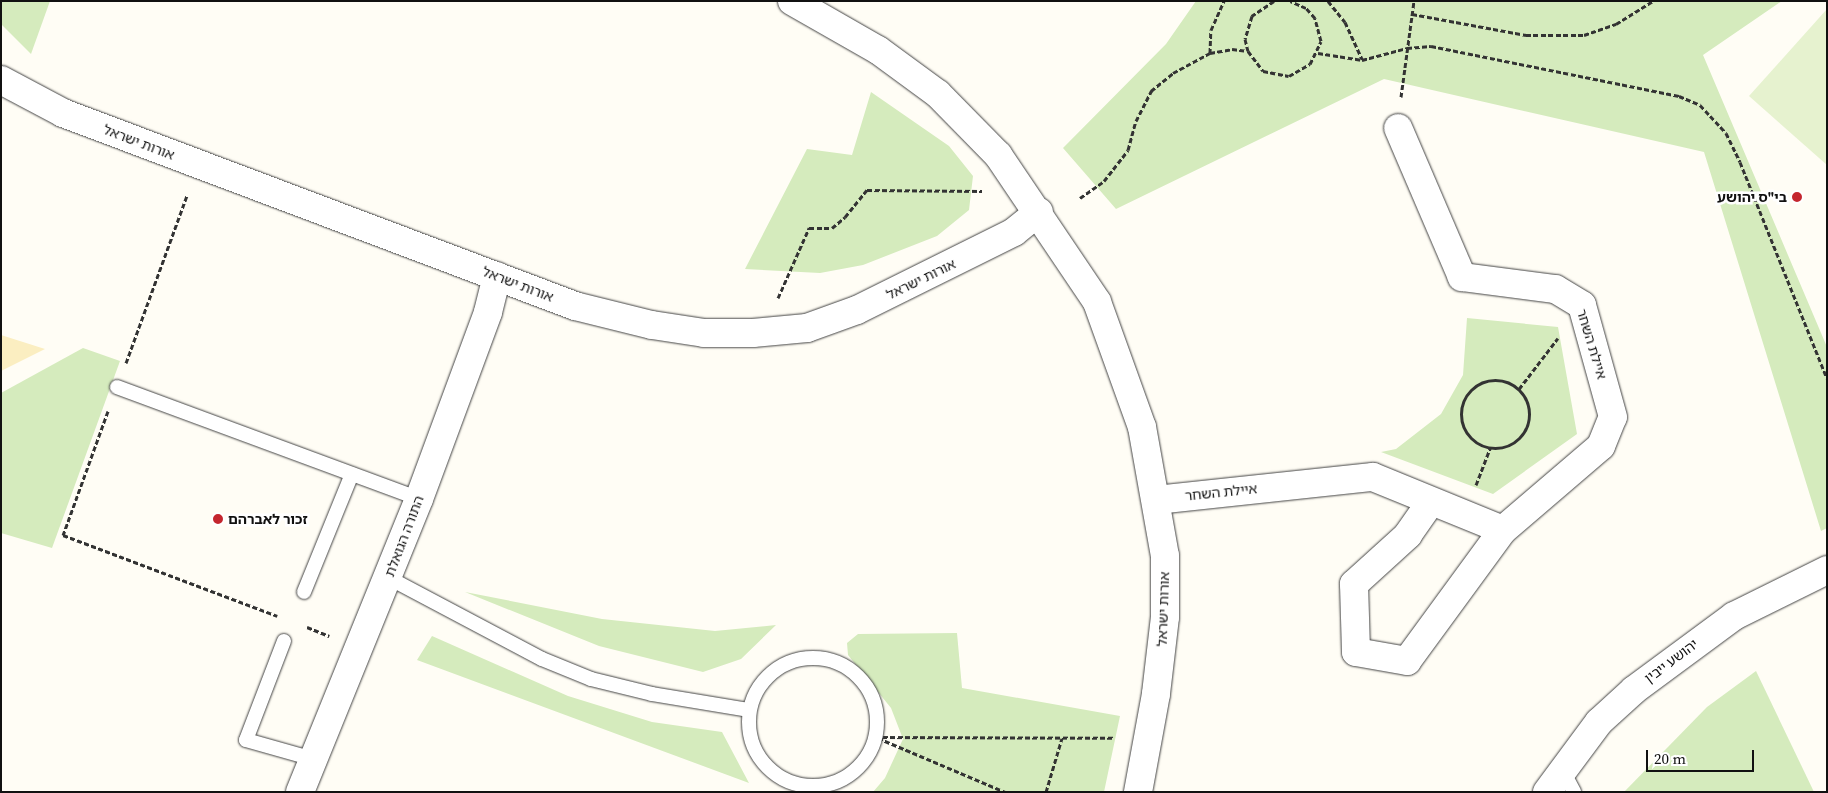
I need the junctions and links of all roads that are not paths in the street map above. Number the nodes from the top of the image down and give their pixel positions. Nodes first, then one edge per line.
1 (792, 1) edge
2 (1, 80) edge
3 (1398, 128) road end
4 (1039, 212) junction
5 (497, 276) junction
6 (117, 387) road end
7 (352, 474) junction
8 (419, 498) junction
9 (1156, 500) junction
10 (1430, 503) junction
11 (1503, 530) junction
12 (1827, 570) edge
13 (389, 578) junction
14 (304, 592) dead end
15 (284, 641) dead end
16 (749, 710) junction
17 (313, 759) junction
18 (1568, 780) edge
19 (300, 792) edge
20 (1138, 792) edge
21 (1547, 792) edge

1 - 4 street, אורות ישראל
2 - 5 street, אורות ישראל
3 - 11 street, איילת השחר
4 - 5 street, אורות ישראל
4 - 9 street, אורות ישראל
5 - 8 street, התורה הגואלת
6 - 7 lane
7 - 8 lane
7 - 14 lane
8 - 13 street, התורה הגואלת
9 - 10 street, איילת השחר
9 - 20 street, אורות ישראל
10 - 11 street, איילת השחר
10 - 11 street, איילת השחר
12 - 18 street, יהושע ייבין
13 - 16 lane
13 - 17 street, התורה הגואלת
15 - 17 lane
16 - 16 lane
17 - 19 street, התורה הגואלת
18 - 21 street, יהושע ייבין

